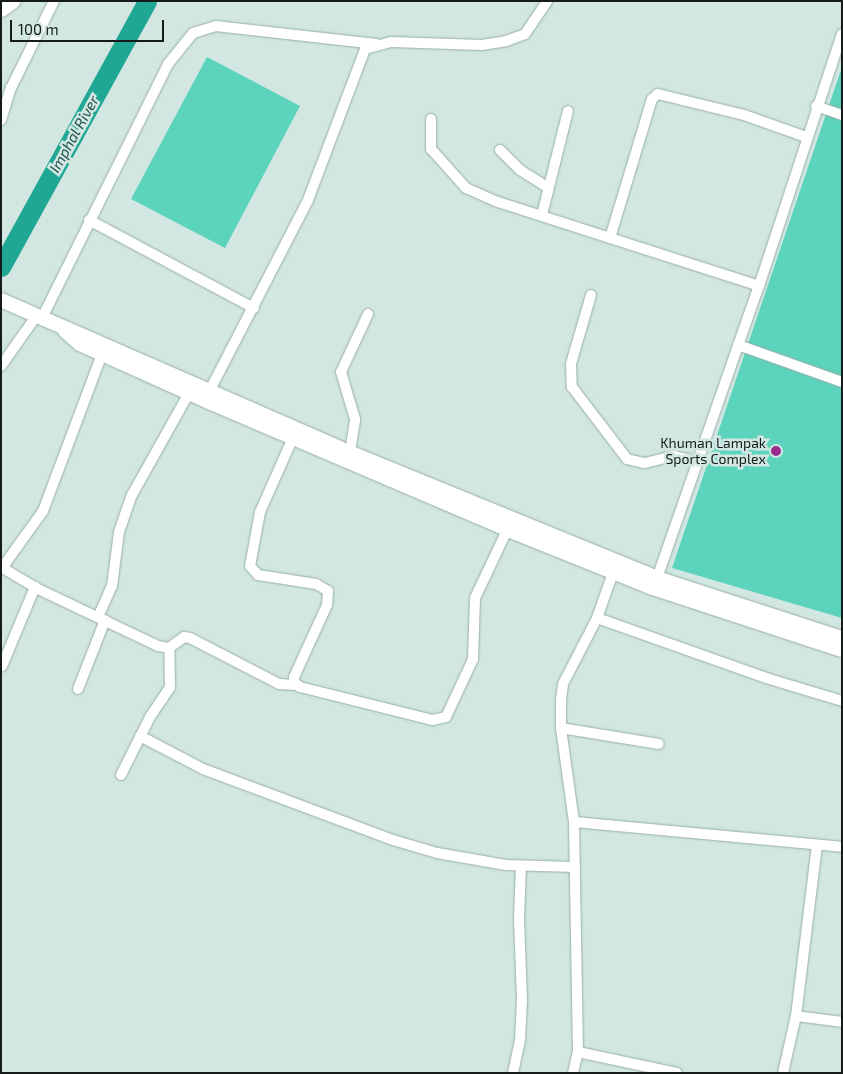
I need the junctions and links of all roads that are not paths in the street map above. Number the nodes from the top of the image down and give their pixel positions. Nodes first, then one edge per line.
1 (12, 1) edge
2 (54, 1) edge
3 (547, 1) edge
4 (1, 8) edge
5 (842, 34) edge
6 (376, 44) junction
7 (816, 106) junction
8 (568, 111) dead end
9 (842, 114) edge
10 (431, 119) dead end
11 (1, 120) edge
12 (806, 137) junction
13 (500, 150) dead end
14 (549, 188) junction
15 (542, 215) junction
16 (89, 220) junction
17 (610, 238) junction
18 (759, 286) junction
19 (592, 296) dead end
20 (1, 300) edge
21 (254, 308) junction
22 (368, 314) dead end
23 (39, 316) junction
24 (62, 328) junction
25 (738, 345) junction
26 (102, 354) junction
27 (1, 366) edge
28 (842, 382) edge
29 (210, 390) junction
30 (189, 394) junction
31 (292, 440) junction
32 (350, 452) junction
33 (696, 461) junction
34 (509, 524) junction
35 (614, 567) junction
36 (2, 568) edge
37 (655, 583) junction
38 (35, 587) junction
39 (598, 614) junction
40 (101, 618) junction
41 (842, 638) edge
42 (169, 648) junction
43 (842, 650) edge
44 (2, 666) edge
45 (296, 685) junction
46 (78, 689) dead end
47 (842, 701) edge
48 (560, 728) junction
49 (140, 736) junction
50 (659, 744) dead end
51 (121, 775) dead end
52 (574, 822) junction
53 (817, 845) junction
54 (842, 847) edge
55 (521, 867) junction
56 (575, 867) junction
57 (796, 1016) junction
58 (842, 1022) edge
59 (578, 1052) junction
60 (513, 1073) edge
61 (573, 1073) edge
62 (677, 1073) edge
63 (784, 1073) edge

1 - 4 highway
2 - 11 street
3 - 6 street
5 - 7 street
6 - 16 street
6 - 21 street
7 - 9 street
7 - 12 street
8 - 14 street
10 - 15 street
12 - 17 street
12 - 18 street
13 - 14 street
14 - 15 street
15 - 17 street
16 - 21 street
16 - 23 street
17 - 18 street
18 - 25 street
19 - 33 street
20 - 23 main road
21 - 29 street
22 - 32 street
23 - 24 main road
23 - 27 street
24 - 26 main road
24 - 29 main road
25 - 28 street
25 - 33 street
26 - 30 main road
26 - 36 street
29 - 32 main road
30 - 31 main road
30 - 40 street
31 - 34 main road
31 - 45 street
32 - 34 main road
33 - 37 street
34 - 35 main road
34 - 45 street
35 - 37 main road
35 - 39 street
36 - 38 street
37 - 41 main road
37 - 43 main road
38 - 40 street
38 - 44 street
39 - 47 street
39 - 48 street
40 - 42 street
40 - 46 street
42 - 45 street
42 - 49 street
48 - 50 street
48 - 52 street
49 - 51 street
49 - 55 street
52 - 53 street
52 - 56 street
53 - 54 street
53 - 57 street
55 - 56 street
55 - 60 street
56 - 59 street
57 - 58 street
57 - 63 street
59 - 61 street
59 - 62 street

